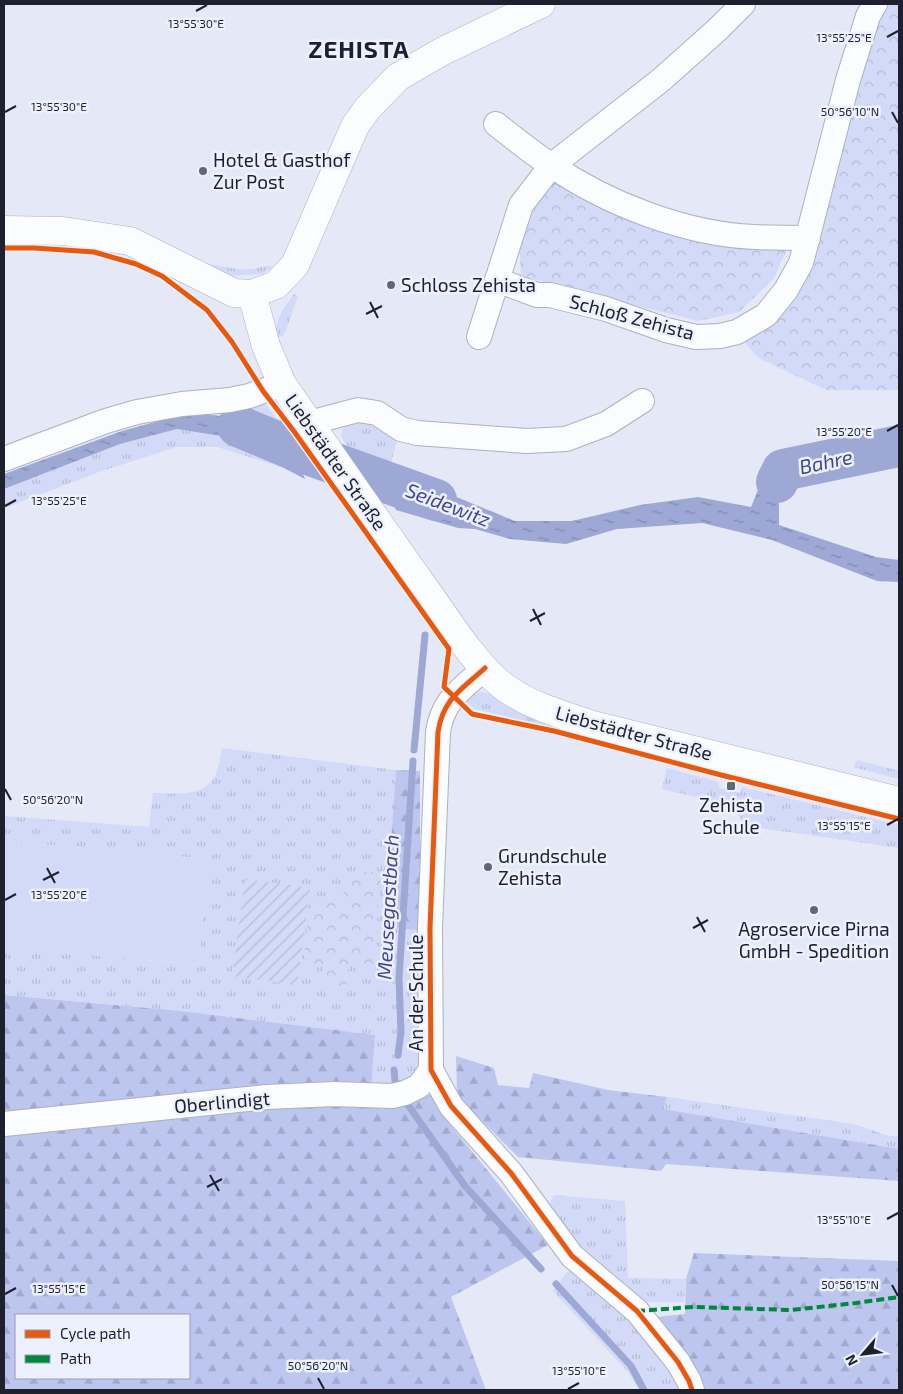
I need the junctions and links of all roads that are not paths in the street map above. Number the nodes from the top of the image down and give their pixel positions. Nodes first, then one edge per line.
1 (541, 4) edge
2 (744, 4) edge
3 (875, 4) edge
4 (496, 124) dead end
5 (551, 166) junction
6 (4, 230) edge
7 (808, 238) junction
8 (497, 280) junction
9 (252, 294) junction
10 (479, 337) dead end
11 (282, 384) junction
12 (642, 401) dead end
13 (316, 432) junction
14 (4, 458) edge
15 (485, 668) junction
16 (899, 800) edge
17 (432, 1070) junction
18 (4, 1124) edge
19 (692, 1390) edge

1 - 9 main road
2 - 5 street
3 - 7 street, Schloß Zehista
4 - 5 street
5 - 7 street
5 - 8 street
6 - 9 main road
7 - 8 street, Schloß Zehista
8 - 10 street
9 - 11 main road, Liebstädter Straße
11 - 13 main road, Liebstädter Straße
11 - 14 street, Liebstädter Straße
12 - 13 street
13 - 15 main road, Liebstädter Straße
15 - 16 main road, Liebstädter Straße
15 - 17 street, An der Schule
17 - 18 street, Oberlindigt
17 - 19 street, An der Schule

